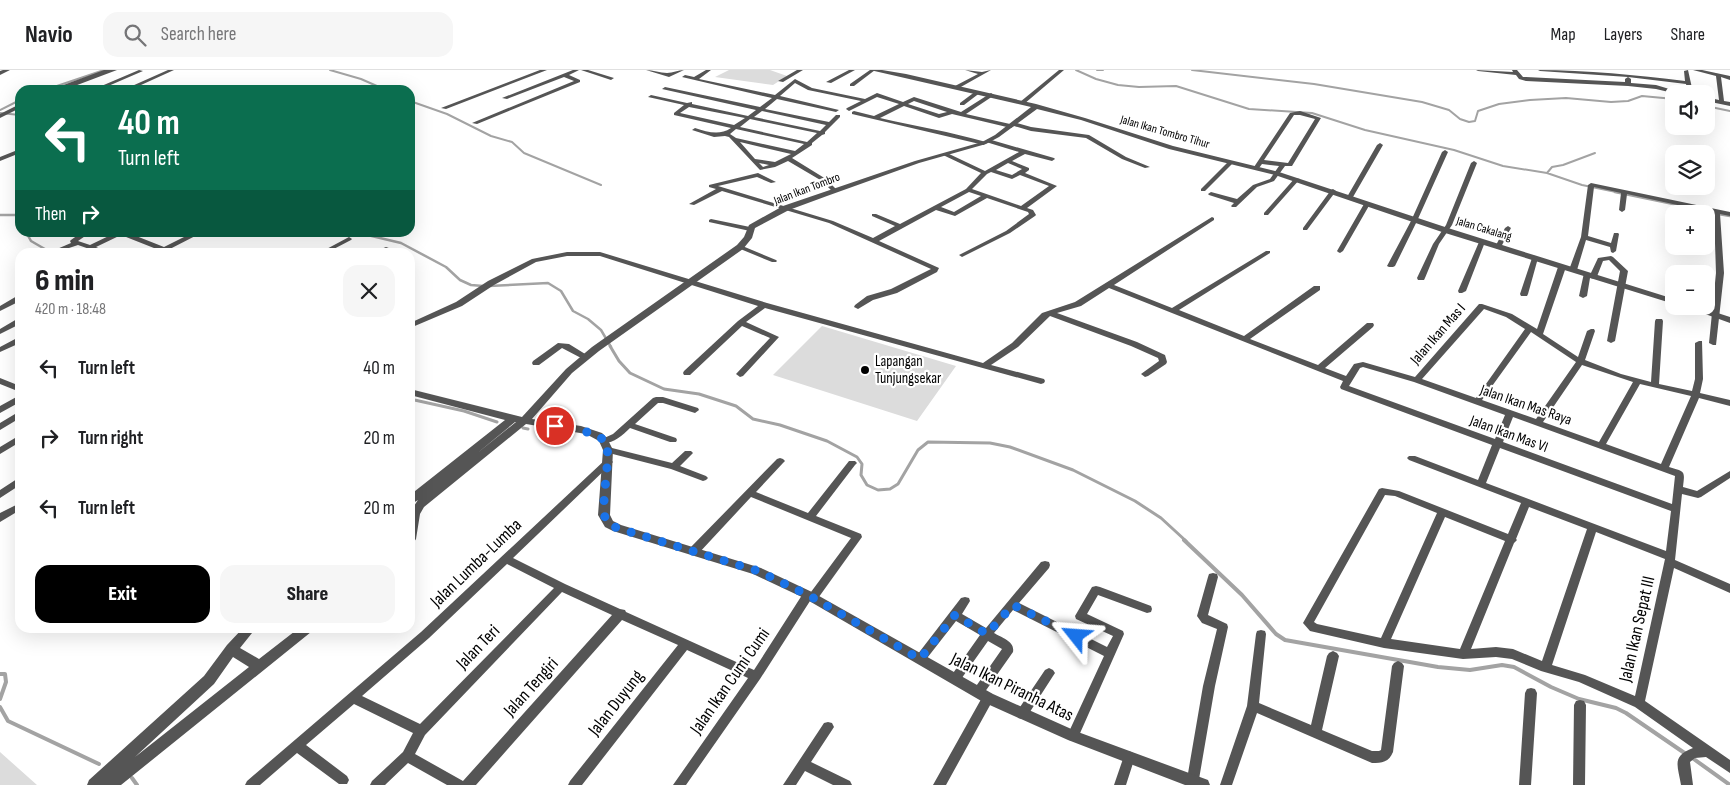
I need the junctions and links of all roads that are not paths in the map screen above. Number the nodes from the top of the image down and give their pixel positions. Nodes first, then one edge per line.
1 (8, 70) edge
2 (109, 70) edge
3 (115, 70) edge
4 (172, 70) edge
5 (545, 70) edge
6 (577, 70) edge
7 (583, 70) edge
8 (648, 70) edge
9 (682, 70) edge
10 (709, 70) edge
11 (801, 70) edge
12 (853, 70) edge
13 (873, 70) edge
14 (967, 70) edge
15 (989, 70) edge
16 (1062, 70) edge
17 (1478, 70) edge
18 (1540, 70) edge
19 (1678, 70) edge
20 (1691, 70) edge
21 (138, 71) edge
22 (1658, 71) edge
23 (1515, 72) edge
24 (1627, 72) edge
25 (0, 73) edge
26 (982, 73) junction
27 (161, 74) junction
28 (565, 75) junction
29 (1718, 75) junction
30 (685, 77) dead end
31 (611, 78) dead end
32 (1730, 78) edge
33 (1657, 79) junction
34 (695, 80) junction
35 (781, 81) dead end
36 (829, 82) dead end
37 (1688, 83) joint
38 (1628, 84) junction
39 (67, 85) edge
40 (73, 85) edge
41 (106, 85) edge
42 (137, 85) edge
43 (852, 85) dead end
44 (957, 87) junction
45 (666, 89) dead end
46 (1665, 89) edge
47 (978, 92) junction
48 (990, 95) junction
49 (701, 96) junction
50 (651, 97) dead end
51 (776, 97) junction
52 (505, 98) dead end
53 (863, 100) junction
54 (1715, 101) edge
55 (1022, 103) junction
56 (1722, 103) junction
57 (688, 104) junction
58 (900, 104) junction
59 (962, 104) dead end
60 (1730, 104) edge
61 (1036, 106) junction
62 (444, 108) dead end
63 (761, 109) junction
64 (15, 111) edge
65 (952, 112) joint
66 (845, 113) junction
67 (962, 114) junction
68 (1, 116) edge
69 (750, 118) junction
70 (875, 118) junction
71 (475, 123) dead end
72 (830, 124) junction
73 (1012, 125) junction
74 (736, 127) junction
75 (695, 130) dead end
76 (1056, 132) junction
77 (823, 133) junction
78 (726, 134) junction
79 (734, 139) junction
80 (1049, 140) dead end
81 (983, 143) junction
82 (810, 144) junction
83 (1380, 144) dead end
84 (1024, 152) junction
85 (1446, 152) dead end
86 (797, 153) junction
87 (945, 154) junction
88 (15, 155) edge
89 (788, 158) junction
90 (1052, 159) dead end
91 (0, 160) edge
92 (753, 160) junction
93 (1008, 162) junction
94 (1231, 162) junction
95 (1474, 163) dead end
96 (775, 164) junction
97 (1260, 165) junction
98 (1282, 166) junction
99 (1147, 167) dead end
100 (988, 171) junction
101 (759, 172) junction
102 (1020, 173) junction
103 (1277, 173) junction
104 (1293, 178) junction
105 (773, 182) dead end
106 (1590, 187) joint
107 (720, 190) junction
108 (834, 190) junction
109 (968, 190) junction
110 (1203, 190) dead end
111 (1333, 192) junction
112 (1211, 194) dead end
113 (1624, 194) junction
114 (986, 196) junction
115 (1350, 198) junction
116 (692, 204) dead end
117 (1367, 204) junction
118 (786, 208) junction
119 (936, 208) junction
120 (1022, 208) junction
121 (1622, 210) dead end
122 (1717, 213) junction
123 (1266, 214) dead end
124 (1730, 214) edge
125 (874, 215) dead end
126 (1212, 218) dead end
127 (1415, 219) junction
128 (711, 221) dead end
129 (900, 226) junction
130 (1508, 228) dead end
131 (750, 229) junction
132 (1305, 229) dead end
133 (1445, 230) junction
134 (1616, 234) dead end
135 (78, 237) edge
136 (113, 237) edge
137 (131, 237) edge
138 (190, 237) edge
139 (1584, 237) junction
140 (349, 239) dead end
141 (875, 240) junction
142 (1482, 242) junction
143 (77, 243) junction
144 (1613, 246) junction
145 (740, 247) junction
146 (1498, 247) junction
147 (63, 248) edge
148 (90, 248) joint
149 (155, 248) edge
150 (168, 248) edge
151 (332, 248) edge
152 (1340, 251) dead end
153 (1268, 252) dead end
154 (962, 255) dead end
155 (1535, 258) junction
156 (1611, 258) junction
157 (774, 261) dead end
158 (1390, 266) dead end
159 (1562, 267) junction
160 (1573, 270) junction
161 (1590, 276) junction
162 (1421, 278) dead end
163 (692, 282) junction
164 (1108, 284) junction
165 (1622, 286) junction
166 (1317, 288) dead end
167 (1462, 291) dead end
168 (1524, 294) dead end
169 (1583, 296) dead end
170 (1665, 299) edge
171 (15, 301) edge
172 (764, 305) junction
173 (858, 307) dead end
174 (0, 309) edge
175 (1174, 310) junction
176 (1049, 313) junction
177 (1716, 315) junction
178 (1730, 320) edge
179 (1659, 322) dead end
180 (741, 323) junction
181 (15, 324) edge
182 (415, 324) edge
183 (1370, 325) dead end
184 (1530, 328) junction
185 (1591, 331) dead end
186 (0, 332) edge
187 (1539, 334) junction
188 (1246, 338) junction
189 (1611, 341) dead end
190 (15, 342) edge
191 (1699, 343) dead end
192 (1713, 343) dead end
193 (0, 350) edge
194 (586, 357) junction
195 (1581, 361) junction
196 (536, 363) dead end
197 (984, 366) junction
198 (1320, 368) junction
199 (687, 373) dead end
200 (740, 374) dead end
201 (1145, 374) dead end
202 (1348, 380) junction
203 (1417, 380) junction
204 (0, 381) edge
205 (1041, 381) dead end
206 (1637, 382) junction
207 (1655, 385) junction
208 (15, 387) edge
209 (415, 393) edge
210 (1696, 394) junction
211 (15, 401) edge
212 (1476, 402) junction
213 (1730, 403) edge
214 (0, 410) edge
215 (695, 410) dead end
216 (1510, 413) junction
217 (15, 417) edge
218 (519, 419) junction
219 (1538, 423) junction
220 (628, 425) junction
221 (0, 427) edge
222 (673, 440) dead end
223 (15, 442) edge
224 (1499, 445) junction
225 (1601, 446) junction
226 (607, 451) junction
227 (0, 452) edge
228 (688, 453) dead end
229 (1412, 458) dead end
230 (780, 461) dead end
231 (852, 463) dead end
232 (674, 467) junction
233 (1664, 468) junction
234 (1680, 474) joint
235 (1730, 474) edge
236 (703, 478) dead end
237 (15, 484) edge
238 (1481, 484) junction
239 (1678, 489) junction
240 (749, 493) junction
241 (0, 495) edge
242 (415, 497) edge
243 (1526, 503) junction
244 (1674, 508) junction
245 (15, 509) edge
246 (415, 510) edge
247 (1442, 512) junction
248 (0, 518) edge
249 (809, 518) junction
250 (1592, 528) junction
251 (1512, 540) junction
252 (694, 551) junction
253 (506, 559) junction
254 (1670, 560) junction
255 (1045, 565) dead end
256 (1214, 577) dead end
257 (561, 587) junction
258 (1730, 589) edge
259 (810, 596) junction
260 (965, 601) dead end
261 (1013, 605) junction
262 (1147, 609) dead end
263 (621, 613) junction
264 (955, 615) junction
265 (245, 633) edge
266 (301, 633) edge
267 (987, 634) junction
268 (1261, 634) dead end
269 (686, 643) junction
270 (1384, 643) junction
271 (231, 648) junction
272 (1110, 654) junction
273 (1463, 654) junction
274 (1333, 656) dead end
275 (920, 659) junction
276 (259, 666) junction
277 (1398, 666) dead end
278 (1545, 668) junction
279 (1049, 673) dead end
280 (756, 676) junction
281 (955, 679) junction
282 (1531, 693) dead end
283 (983, 695) junction
284 (354, 698) junction
285 (1639, 703) junction
286 (1580, 705) dead end
287 (1253, 706) junction
288 (1022, 714) junction
289 (828, 727) dead end
290 (420, 731) junction
291 (1315, 732) junction
292 (1073, 736) junction
293 (297, 746) junction
294 (1708, 751) junction
295 (407, 756) junction
296 (1129, 757) junction
297 (803, 764) junction
298 (1730, 766) edge
299 (343, 780) dead end
300 (1196, 783) edge
301 (94, 785) edge
302 (110, 785) edge
303 (251, 785) edge
304 (376, 785) edge
305 (459, 785) edge
306 (468, 785) edge
307 (574, 785) edge
308 (678, 785) edge
309 (789, 785) edge
310 (846, 785) edge
311 (939, 785) edge
312 (1120, 785) edge
313 (1226, 785) edge
314 (1525, 785) edge
315 (1579, 785) edge
316 (1688, 785) edge

1 - 25 street
2 - 39 street
3 - 40 street
4 - 27 street
5 - 62 street
6 - 28 street
7 - 31 street
8 - 9 street
10 - 34 street
11 - 35 street
12 - 36 street
13 - 43 street
13 - 44 street, Jalan Ikan Tombro Tihur
14 - 26 street
15 - 26 street
16 - 55 street
17 - 23 street
18 - 24 street
19 - 20 street
20 - 29 street
20 - 37 street
21 - 27 street
21 - 41 street
22 - 33 street
23 - 38 street
24 - 33 street
24 - 38 street
26 - 44 street
27 - 42 street
28 - 52 street
28 - 71 street
29 - 32 street
29 - 56 street
30 - 34 street
33 - 37 street
34 - 51 street
38 - 46 street
44 - 47 street, Jalan Ikan Tombro Tihur
45 - 49 street
47 - 48 street, Jalan Ikan Tombro Tihur
47 - 59 street
48 - 55 street, Jalan Ikan Tombro Tihur
48 - 67 street
49 - 57 street
49 - 63 street
50 - 57 street
51 - 53 street
51 - 63 street
51 - 66 street
53 - 58 street
53 - 66 street
54 - 56 street
55 - 61 street, Jalan Ikan Tombro Tihur
56 - 60 street
57 - 69 street
57 - 74 street
58 - 65 street
58 - 70 street
61 - 73 street, Jalan Ikan Tombro
61 - 94 street, Jalan Ikan Tombro Tihur
63 - 69 street
63 - 72 street
64 - 68 street
65 - 67 street
66 - 70 street
66 - 72 street
67 - 73 street
69 - 74 street
69 - 77 street
70 - 81 street
72 - 77 street
73 - 76 street
73 - 81 street, Jalan Ikan Tombro
74 - 78 street
74 - 82 street
75 - 78 street
76 - 80 street
76 - 99 street
77 - 82 street
78 - 79 street
79 - 86 street
79 - 92 street
81 - 84 street
81 - 87 street, Jalan Ikan Tombro
82 - 86 street
83 - 115 street
84 - 90 street
84 - 93 street
85 - 127 street
86 - 89 street
87 - 100 street
87 - 108 street, Jalan Ikan Tombro
88 - 91 street
89 - 96 street
89 - 108 street
92 - 96 street
92 - 101 street
93 - 100 street
93 - 102 street
94 - 97 street, Jalan Ikan Tombro Tihur
94 - 110 street
95 - 133 street
96 - 101 street
97 - 98 street
97 - 98 street
97 - 103 street, Jalan Ikan Tombro Tihur
98 - 103 street
100 - 102 street
100 - 109 street
101 - 105 street
101 - 107 street
102 - 120 street
103 - 104 street, Jalan Ikan Tombro Tihur
103 - 112 street
104 - 111 street, Jalan Cakalang
104 - 123 street
106 - 113 street
106 - 139 street
107 - 116 street
107 - 118 street
108 - 118 street, Jalan Ikan Tombro
109 - 114 street
109 - 119 street
111 - 115 street, Jalan Cakalang
111 - 132 street
113 - 121 street
113 - 122 street
114 - 119 street
114 - 120 street
115 - 117 street, Jalan Cakalang
117 - 127 street, Jalan Cakalang
117 - 152 street
118 - 131 street, Jalan Ikan Tombro
118 - 141 street
119 - 129 street
120 - 154 street
122 - 124 street
122 - 177 street
125 - 129 street
126 - 164 street
127 - 133 street, Jalan Cakalang
127 - 158 street
128 - 131 street
129 - 141 street
130 - 146 street
131 - 145 street, Jalan Ikan Tombro
133 - 142 street, Jalan Cakalang
133 - 162 street
134 - 144 street
135 - 143 street
136 - 148 street
137 - 149 street
138 - 150 street
139 - 144 street
139 - 160 street
140 - 151 street
141 - 173 street
142 - 146 street, Jalan Cakalang
142 - 167 street
143 - 147 street
143 - 148 street
144 - 156 street
145 - 157 street
145 - 163 street, Jalan Ikan Tombro
146 - 155 street, Jalan Cakalang
153 - 175 street
155 - 159 street, Jalan Cakalang
155 - 168 street
156 - 161 street
156 - 165 street
159 - 160 street, Jalan Cakalang
159 - 187 street
160 - 161 street, Jalan Cakalang
161 - 165 street, Jalan Cakalang
161 - 169 street
163 - 172 street
163 - 182 street
163 - 194 street, Jalan Ikan Tombro
164 - 175 street
164 - 176 street
165 - 170 street, Jalan Cakalang
165 - 189 street
166 - 188 street
171 - 174 street
172 - 180 street
172 - 197 street
175 - 188 street
176 - 197 street
176 - 201 street
177 - 178 street
177 - 192 street
179 - 207 street
180 - 199 street
180 - 200 street
181 - 186 street
183 - 198 street
184 - 187 street
184 - 203 street, Jalan Ikan Mas I
184 - 212 street
185 - 195 street
187 - 195 street
188 - 198 street
190 - 193 street
191 - 210 street
194 - 196 street
194 - 218 street, Jalan Ikan Tombro
195 - 206 street
195 - 219 street
197 - 205 street
198 - 202 street
202 - 203 street, Jalan Ikan Mas Raya
202 - 224 street, Jalan Ikan Mas VI
203 - 212 street, Jalan Ikan Mas Raya
204 - 208 street
206 - 207 street
206 - 225 street
207 - 210 street
209 - 218 street
210 - 213 street
210 - 233 street
211 - 214 street
212 - 216 street, Jalan Ikan Mas Raya
215 - 220 street
216 - 219 street, Jalan Ikan Mas Raya
216 - 224 street
217 - 221 street
218 - 226 street
218 - 242 street
218 - 246 street
219 - 225 street, Jalan Ikan Mas Raya
220 - 222 street
220 - 226 street
223 - 227 street
224 - 238 street
224 - 244 street, Jalan Ikan Mas VI
225 - 233 street, Jalan Ikan Mas Raya
226 - 232 street
226 - 252 street, Jalan Ikan Piranha Atas
226 - 253 street, Jalan Lumba-Lumba
228 - 232 street
229 - 238 street
230 - 240 street
231 - 249 street
232 - 236 street
233 - 234 street, Jalan Ikan Mas Raya
234 - 239 street, Jalan Ikan Sepat III
235 - 239 street
237 - 241 street
238 - 243 street
239 - 244 street, Jalan Ikan Sepat III
240 - 249 street
240 - 252 street
243 - 250 street
243 - 251 street
244 - 254 street, Jalan Ikan Sepat III
245 - 248 street
247 - 251 street
247 - 270 street
247 - 270 street
249 - 259 street, Jalan Ikan Cumi Cumi
250 - 254 street
250 - 278 street
251 - 273 street
252 - 259 street, Jalan Ikan Piranha Atas
253 - 257 street
253 - 284 street, Jalan Lumba-Lumba
254 - 258 street
254 - 285 street, Jalan Ikan Sepat III
255 - 261 street
256 - 300 street
257 - 263 street
257 - 290 street, Jalan Teri
259 - 275 street, Jalan Ikan Piranha Atas
259 - 280 street, Jalan Ikan Cumi Cumi
260 - 264 street
261 - 267 street
261 - 272 street
262 - 272 street
263 - 269 street
263 - 306 street, Jalan Tengiri
264 - 267 street
264 - 275 street
265 - 271 street
266 - 276 street
267 - 281 street
267 - 283 street
268 - 287 street
269 - 280 street
269 - 307 street, Jalan Duyung
270 - 273 street
271 - 276 street
271 - 301 street
272 - 292 street
273 - 278 street
274 - 291 street
275 - 281 street, Jalan Ikan Piranha Atas
276 - 302 street
277 - 291 street
278 - 285 street
279 - 288 street
280 - 308 street, Jalan Ikan Cumi Cumi
281 - 283 street, Jalan Ikan Piranha Atas
282 - 314 street
283 - 288 street, Jalan Ikan Piranha Atas
283 - 311 street
284 - 290 street
284 - 293 street, Jalan Lumba-Lumba
285 - 294 street
286 - 315 street
287 - 291 street
287 - 313 street
288 - 292 street, Jalan Ikan Piranha Atas
289 - 297 street
290 - 295 street, Jalan Teri
292 - 296 street, Jalan Ikan Piranha Atas
293 - 299 street
293 - 303 street, Jalan Lumba-Lumba
294 - 298 street
294 - 316 street
295 - 304 street, Jalan Teri
295 - 305 street
296 - 300 street, Jalan Ikan Piranha Atas
296 - 312 street
297 - 309 street
297 - 310 street

